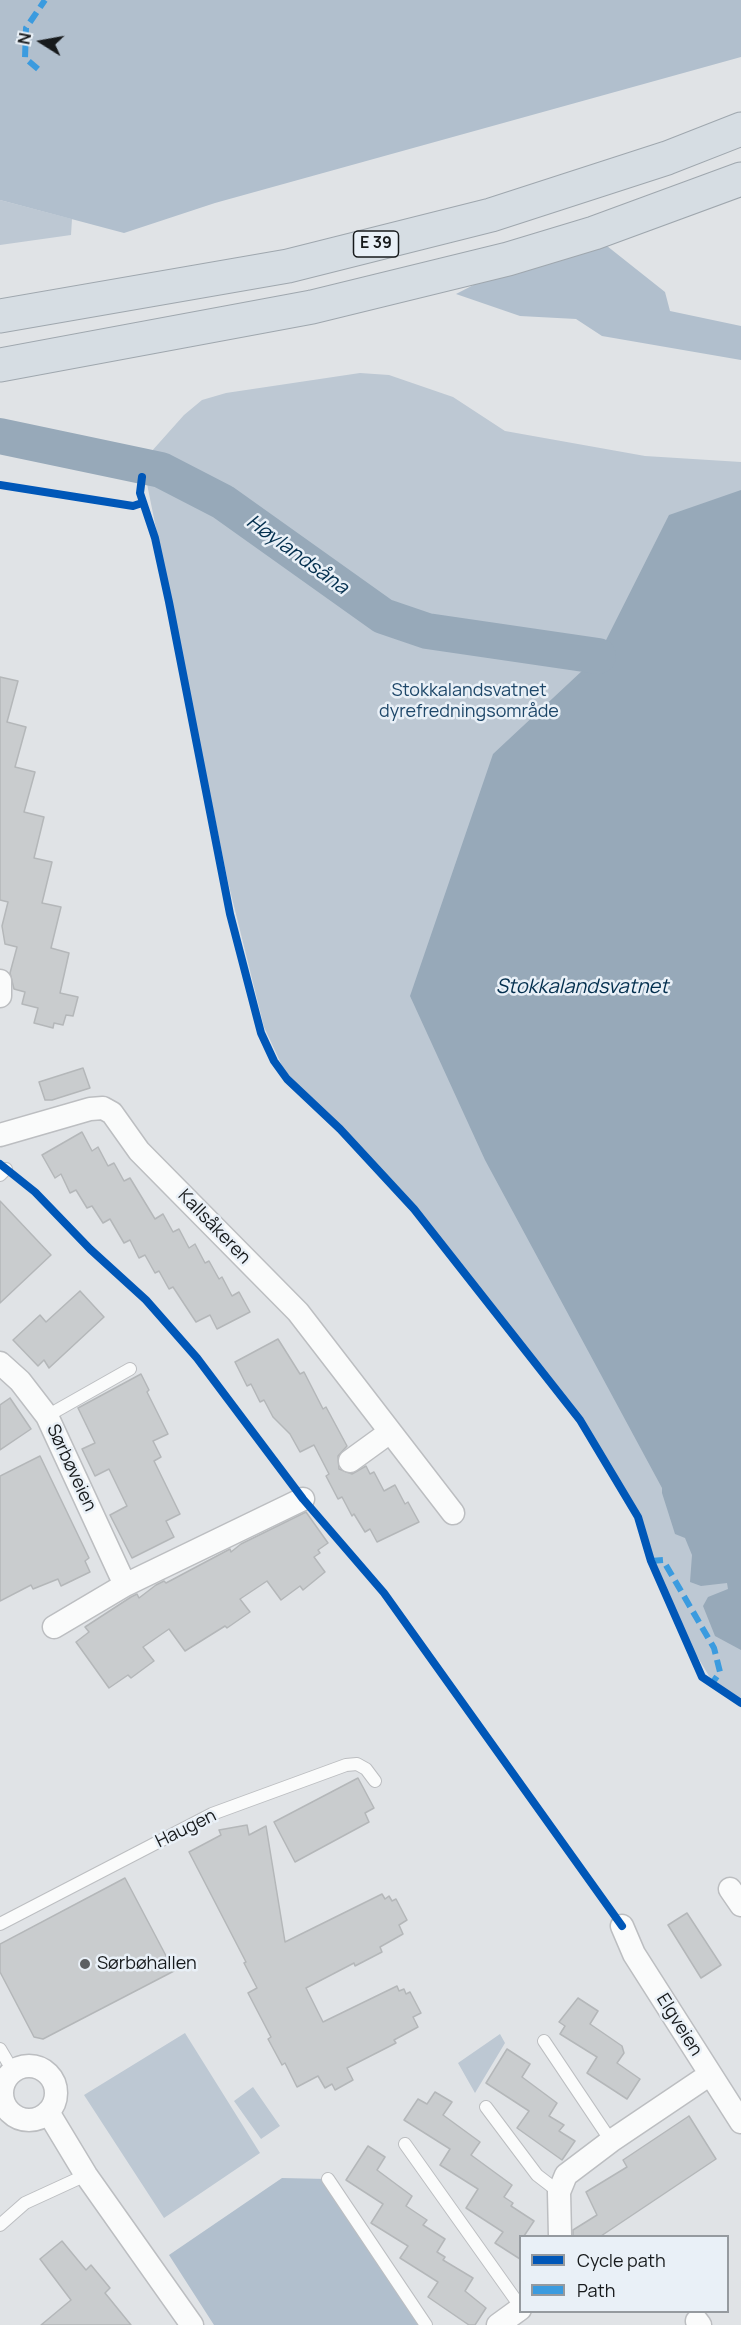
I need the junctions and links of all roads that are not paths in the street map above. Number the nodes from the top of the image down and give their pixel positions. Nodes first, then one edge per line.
1 (741, 129) edge
2 (741, 179) edge
3 (0, 316) edge
4 (0, 365) edge
5 (0, 981) edge
6 (0, 996) edge
7 (0, 1135) edge
8 (0, 1363) edge
9 (130, 1369) dead end
10 (46, 1416) junction
11 (390, 1432) junction
12 (350, 1461) dead end
13 (303, 1499) dead end
14 (453, 1513) dead end
15 (125, 1586) junction
16 (54, 1627) dead end
17 (375, 1781) dead end
18 (0, 1924) edge
19 (622, 1926) dead end
20 (544, 2041) dead end
21 (0, 2049) edge
22 (13, 2071) junction
23 (710, 2075) junction
24 (1, 2094) edge
25 (486, 2107) dead end
26 (48, 2112) junction
27 (741, 2122) edge
28 (611, 2141) junction
29 (405, 2144) dead end
30 (86, 2175) junction
31 (328, 2179) dead end
32 (559, 2192) junction
33 (0, 2225) edge
34 (560, 2235) edge
35 (519, 2306) edge
36 (519, 2308) edge
37 (192, 2325) edge
38 (426, 2325) edge
39 (498, 2325) edge

1 - 3 highway, E 39
2 - 4 highway
5 - 6 street
7 - 11 street, Kallsåkeren
8 - 10 street, Sørbøveien
9 - 10 lane
10 - 15 street, Sørbøveien
11 - 12 street
11 - 14 street, Kallsåkeren
13 - 15 street
15 - 16 street
17 - 18 lane, Haugen
19 - 23 street, Elgveien
20 - 28 lane
21 - 22 lane
22 - 24 street
22 - 26 street
23 - 27 street, Elgveien
23 - 28 street
24 - 26 street
25 - 32 lane
26 - 30 street
28 - 32 street
29 - 35 lane
30 - 33 lane
30 - 37 street
31 - 38 lane
32 - 34 street
36 - 39 street

